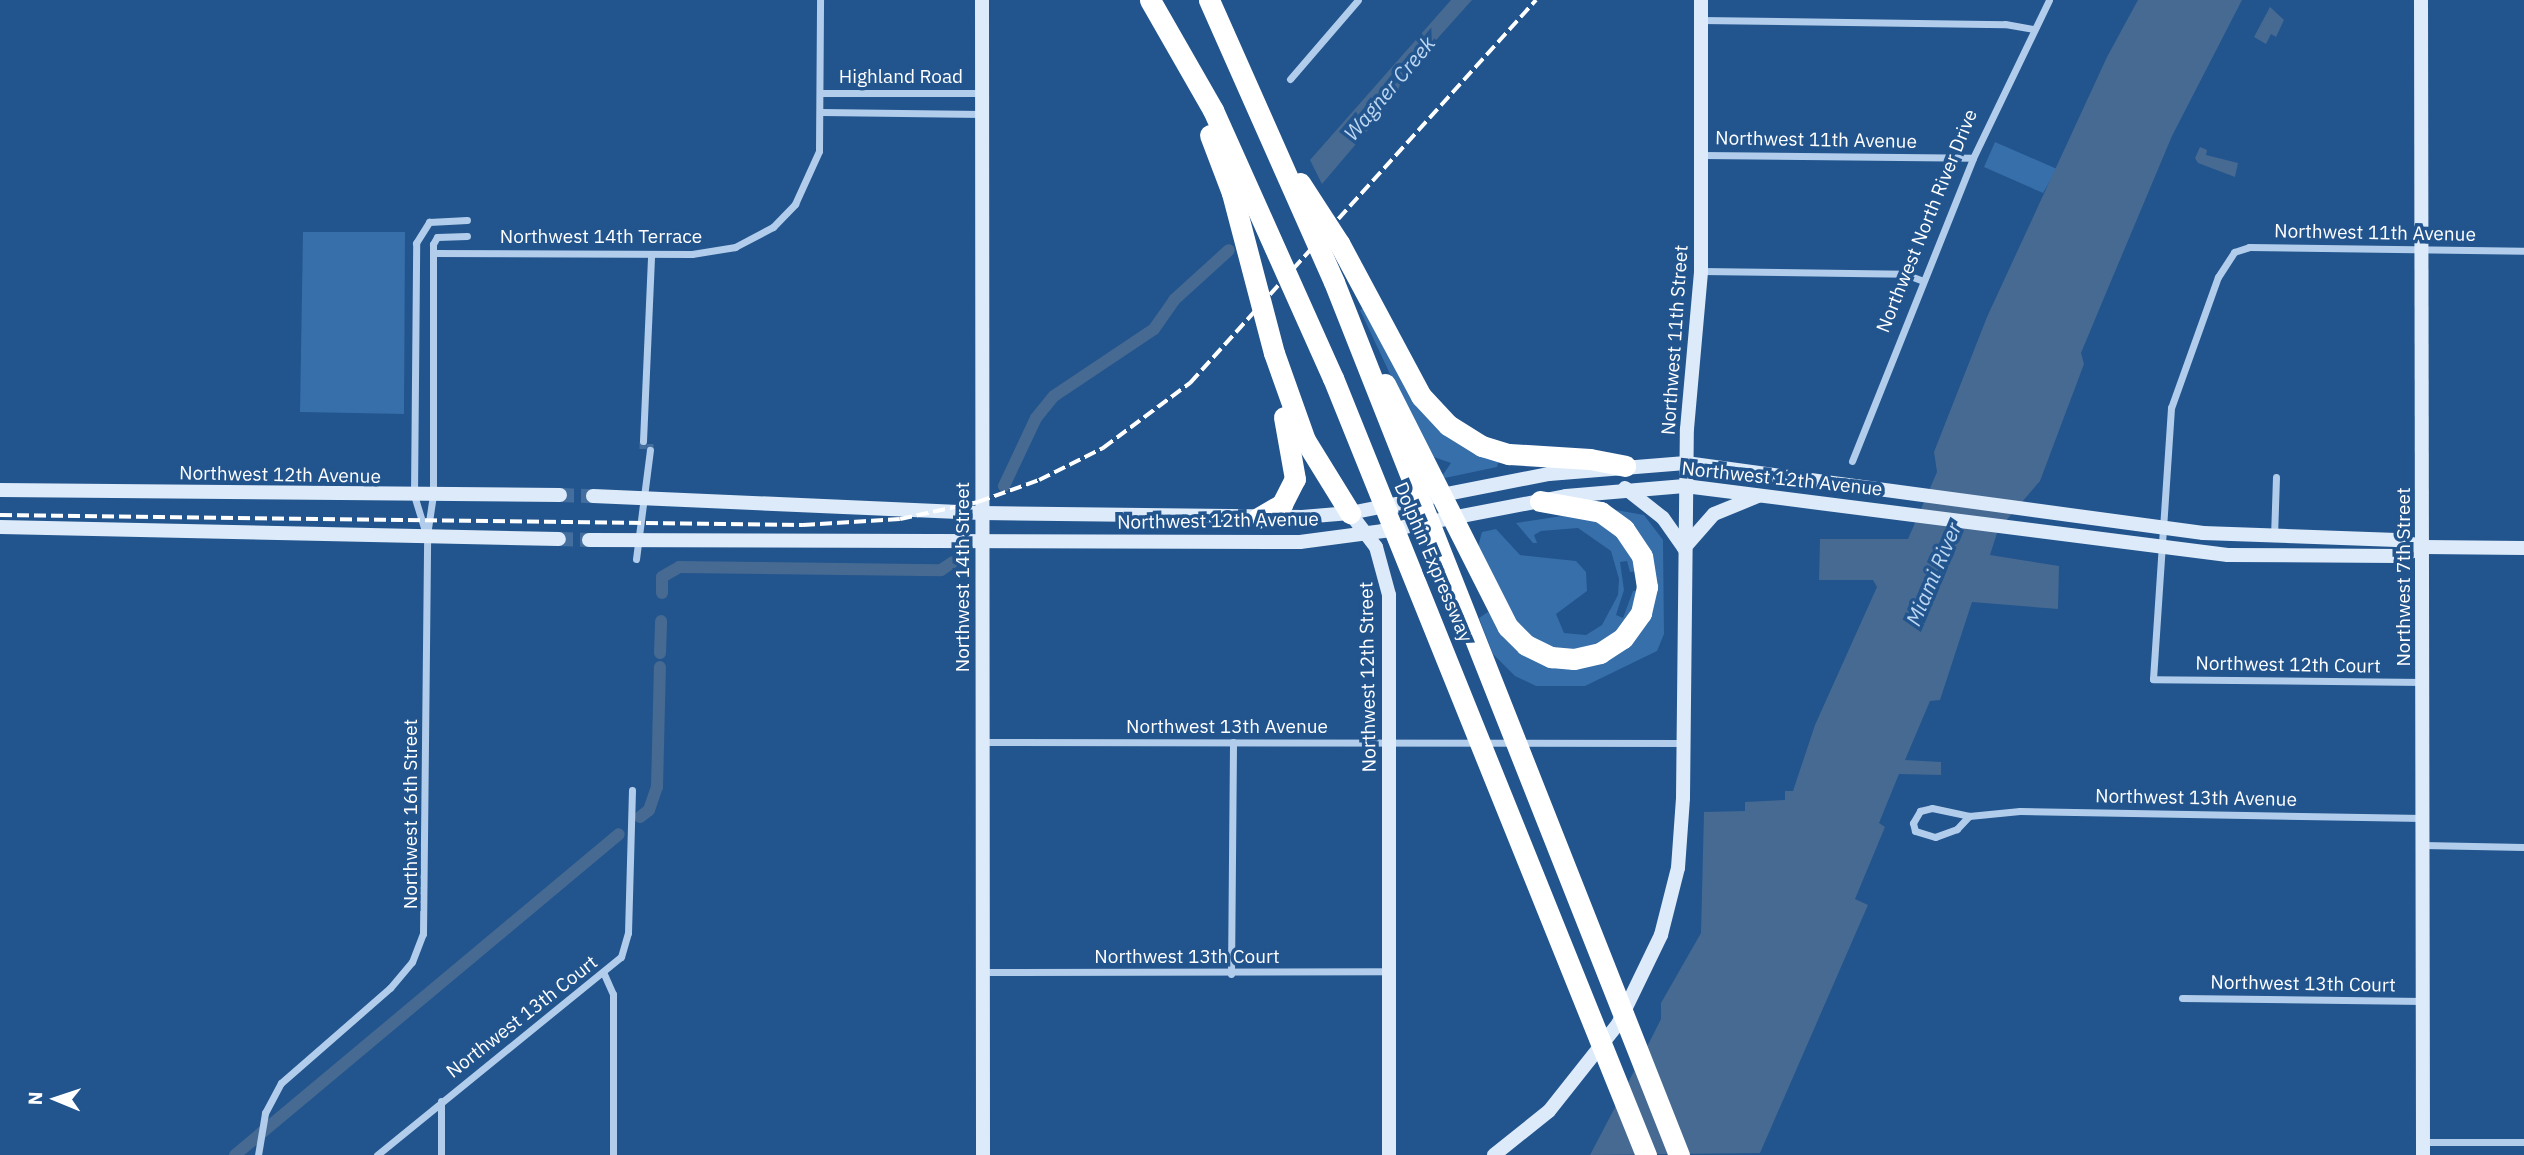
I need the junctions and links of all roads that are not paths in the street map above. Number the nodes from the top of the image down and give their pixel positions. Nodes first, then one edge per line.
1 (820, 0) edge
2 (982, 0) edge
3 (1150, 0) edge
4 (1209, 0) edge
5 (1358, 0) edge
6 (1701, 0) edge
7 (2049, 0) edge
8 (2421, 0) edge
9 (1701, 20) junction
10 (1160, 21) junction
11 (2034, 29) junction
12 (1290, 79) dead end
13 (821, 93) junction
14 (982, 93) junction
15 (821, 113) junction
16 (982, 114) junction
17 (1702, 155) junction
18 (1973, 158) junction
19 (1285, 164) junction
20 (467, 220) dead end
21 (467, 236) dead end
22 (2423, 249) junction
23 (2524, 251) edge
24 (433, 253) junction
25 (651, 256) junction
26 (1701, 271) junction
27 (1923, 281) junction
28 (1274, 353) junction
29 (1411, 459) junction
30 (1852, 461) dead end
31 (1686, 463) junction
32 (1625, 466) junction
33 (2276, 477) dead end
34 (1685, 486) junction
35 (1625, 488) junction
36 (0, 490) edge
37 (433, 495) junction
38 (560, 495) tunnel mouth
39 (1762, 495) junction
40 (414, 496) junction
41 (593, 496) tunnel mouth
42 (645, 497) junction
43 (1540, 501) junction
44 (982, 513) junction
45 (1350, 513) junction
46 (1258, 518) junction
47 (0, 527) edge
48 (1367, 534) junction
49 (427, 535) junction
50 (2274, 537) junction
51 (559, 539) tunnel mouth
52 (589, 540) tunnel mouth
53 (636, 540) junction
54 (982, 541) junction
55 (2424, 547) junction
56 (1684, 548) junction
57 (2524, 548) edge
58 (636, 559) dead end
59 (2153, 679) joint
60 (2423, 682) junction
61 (982, 742) junction
62 (1233, 742) junction
63 (1389, 743) junction
64 (1683, 743) junction
65 (632, 790) dead end
66 (1969, 816) junction
67 (2423, 818) junction
68 (2423, 845) junction
69 (2524, 847) edge
70 (1391, 971) junction
71 (983, 972) junction
72 (604, 974) junction
73 (1231, 974) junction
74 (2182, 998) dead end
75 (2424, 1001) junction
76 (441, 1101) junction
77 (2524, 1142) edge
78 (2423, 1148) edge
79 (258, 1155) edge
80 (377, 1155) edge
81 (441, 1155) edge
82 (613, 1155) edge
83 (982, 1155) edge
84 (1389, 1155) edge
85 (1494, 1155) edge
86 (1646, 1155) edge
87 (1679, 1155) edge

1 - 13 street, Northwest 14th Terrace
2 - 14 main road, Northwest 14th Street
3 - 10 highway, Dolphin Expressway
4 - 19 highway, Dolphin Expressway
5 - 12 street
6 - 9 main road, Northwest 11th Street
7 - 11 street, Northwest North River Drive
8 - 22 main road, Northwest 7th Street
9 - 11 street
9 - 17 main road, Northwest 11th Street
10 - 28 highway
10 - 86 highway, Dolphin Expressway
11 - 18 street, Northwest North River Drive
13 - 14 street, Highland Road
13 - 15 street, Northwest 14th Terrace
14 - 16 main road, Northwest 14th Street
15 - 16 street, Highland Road
15 - 25 street, Northwest 14th Terrace
16 - 44 main road, Northwest 14th Street
17 - 18 street, Northwest 11th Avenue
17 - 26 main road, Northwest 11th Street
18 - 27 street, Northwest North River Drive
19 - 29 highway, Dolphin Expressway
19 - 32 highway
20 - 40 street, Northwest 16th Street
21 - 24 street
22 - 23 street, Northwest 11th Avenue
22 - 55 main road, Northwest 7th Street
22 - 59 street, Northwest 11th Avenue
24 - 25 street, Northwest 14th Terrace
24 - 37 street, Northwest 16th Street
25 - 42 street
26 - 27 street
26 - 31 main road, Northwest 11th Street
27 - 30 street, Northwest North River Drive
28 - 45 highway
28 - 46 highway
29 - 43 highway
29 - 87 highway, Dolphin Expressway
31 - 32 main road, Northwest 12th Avenue
31 - 34 main road, Northwest 11th Street
31 - 50 main road, Northwest 12th Avenue
32 - 45 main road, Northwest 12th Avenue
33 - 50 street
34 - 35 main road, Northwest 12th Avenue
34 - 39 main road, Northwest 12th Avenue
34 - 56 main road, Northwest 11th Street
35 - 43 main road, Northwest 12th Avenue
35 - 56 main road
36 - 40 main road, Northwest 12th Avenue
37 - 38 main road, Northwest 12th Avenue
37 - 40 main road, Northwest 12th Avenue
37 - 49 street, Northwest 16th Street
39 - 55 main road, Northwest 12th Avenue
39 - 56 main road
40 - 49 street, Northwest 16th Street
41 - 42 main road, Northwest 12th Avenue
42 - 44 main road, Northwest 12th Avenue
42 - 53 street
43 - 48 main road, Northwest 12th Avenue
44 - 46 main road, Northwest 12th Avenue
44 - 54 main road, Northwest 14th Street
45 - 46 main road, Northwest 12th Avenue
45 - 48 main road, Northwest 12th Street
47 - 49 main road
48 - 54 main road, Northwest 12th Avenue
48 - 63 main road, Northwest 12th Street
49 - 51 main road
49 - 79 street, Northwest 16th Street
50 - 55 main road, Northwest 12th Avenue
52 - 53 main road, Northwest 12th Avenue
53 - 54 main road, Northwest 12th Avenue
53 - 58 street
54 - 61 main road, Northwest 14th Street
55 - 57 main road, Northwest 12th Avenue
55 - 60 main road, Northwest 7th Street
56 - 64 main road, Northwest 11th Street
59 - 60 street, Northwest 12th Court
60 - 67 main road, Northwest 7th Street
61 - 62 street, Northwest 13th Avenue
61 - 71 main road, Northwest 14th Street
62 - 63 street, Northwest 13th Avenue
62 - 73 street
63 - 64 street, Northwest 13th Avenue
63 - 70 main road, Northwest 12th Street
64 - 85 main road, Northwest 11th Street
65 - 72 street, Northwest 13th Court
66 - 66 street, Northwest 13th Avenue
66 - 67 street, Northwest 13th Avenue
67 - 68 main road, Northwest 7th Street
68 - 69 street
68 - 75 main road, Northwest 7th Street
70 - 73 street, Northwest 13th Court
70 - 84 main road, Northwest 12th Street
71 - 73 street, Northwest 13th Court
71 - 83 main road, Northwest 14th Street
72 - 76 street, Northwest 13th Court
72 - 82 street
74 - 75 street, Northwest 13th Court
75 - 78 main road, Northwest 7th Street
76 - 80 street, Northwest 13th Court
76 - 81 street
77 - 78 street

